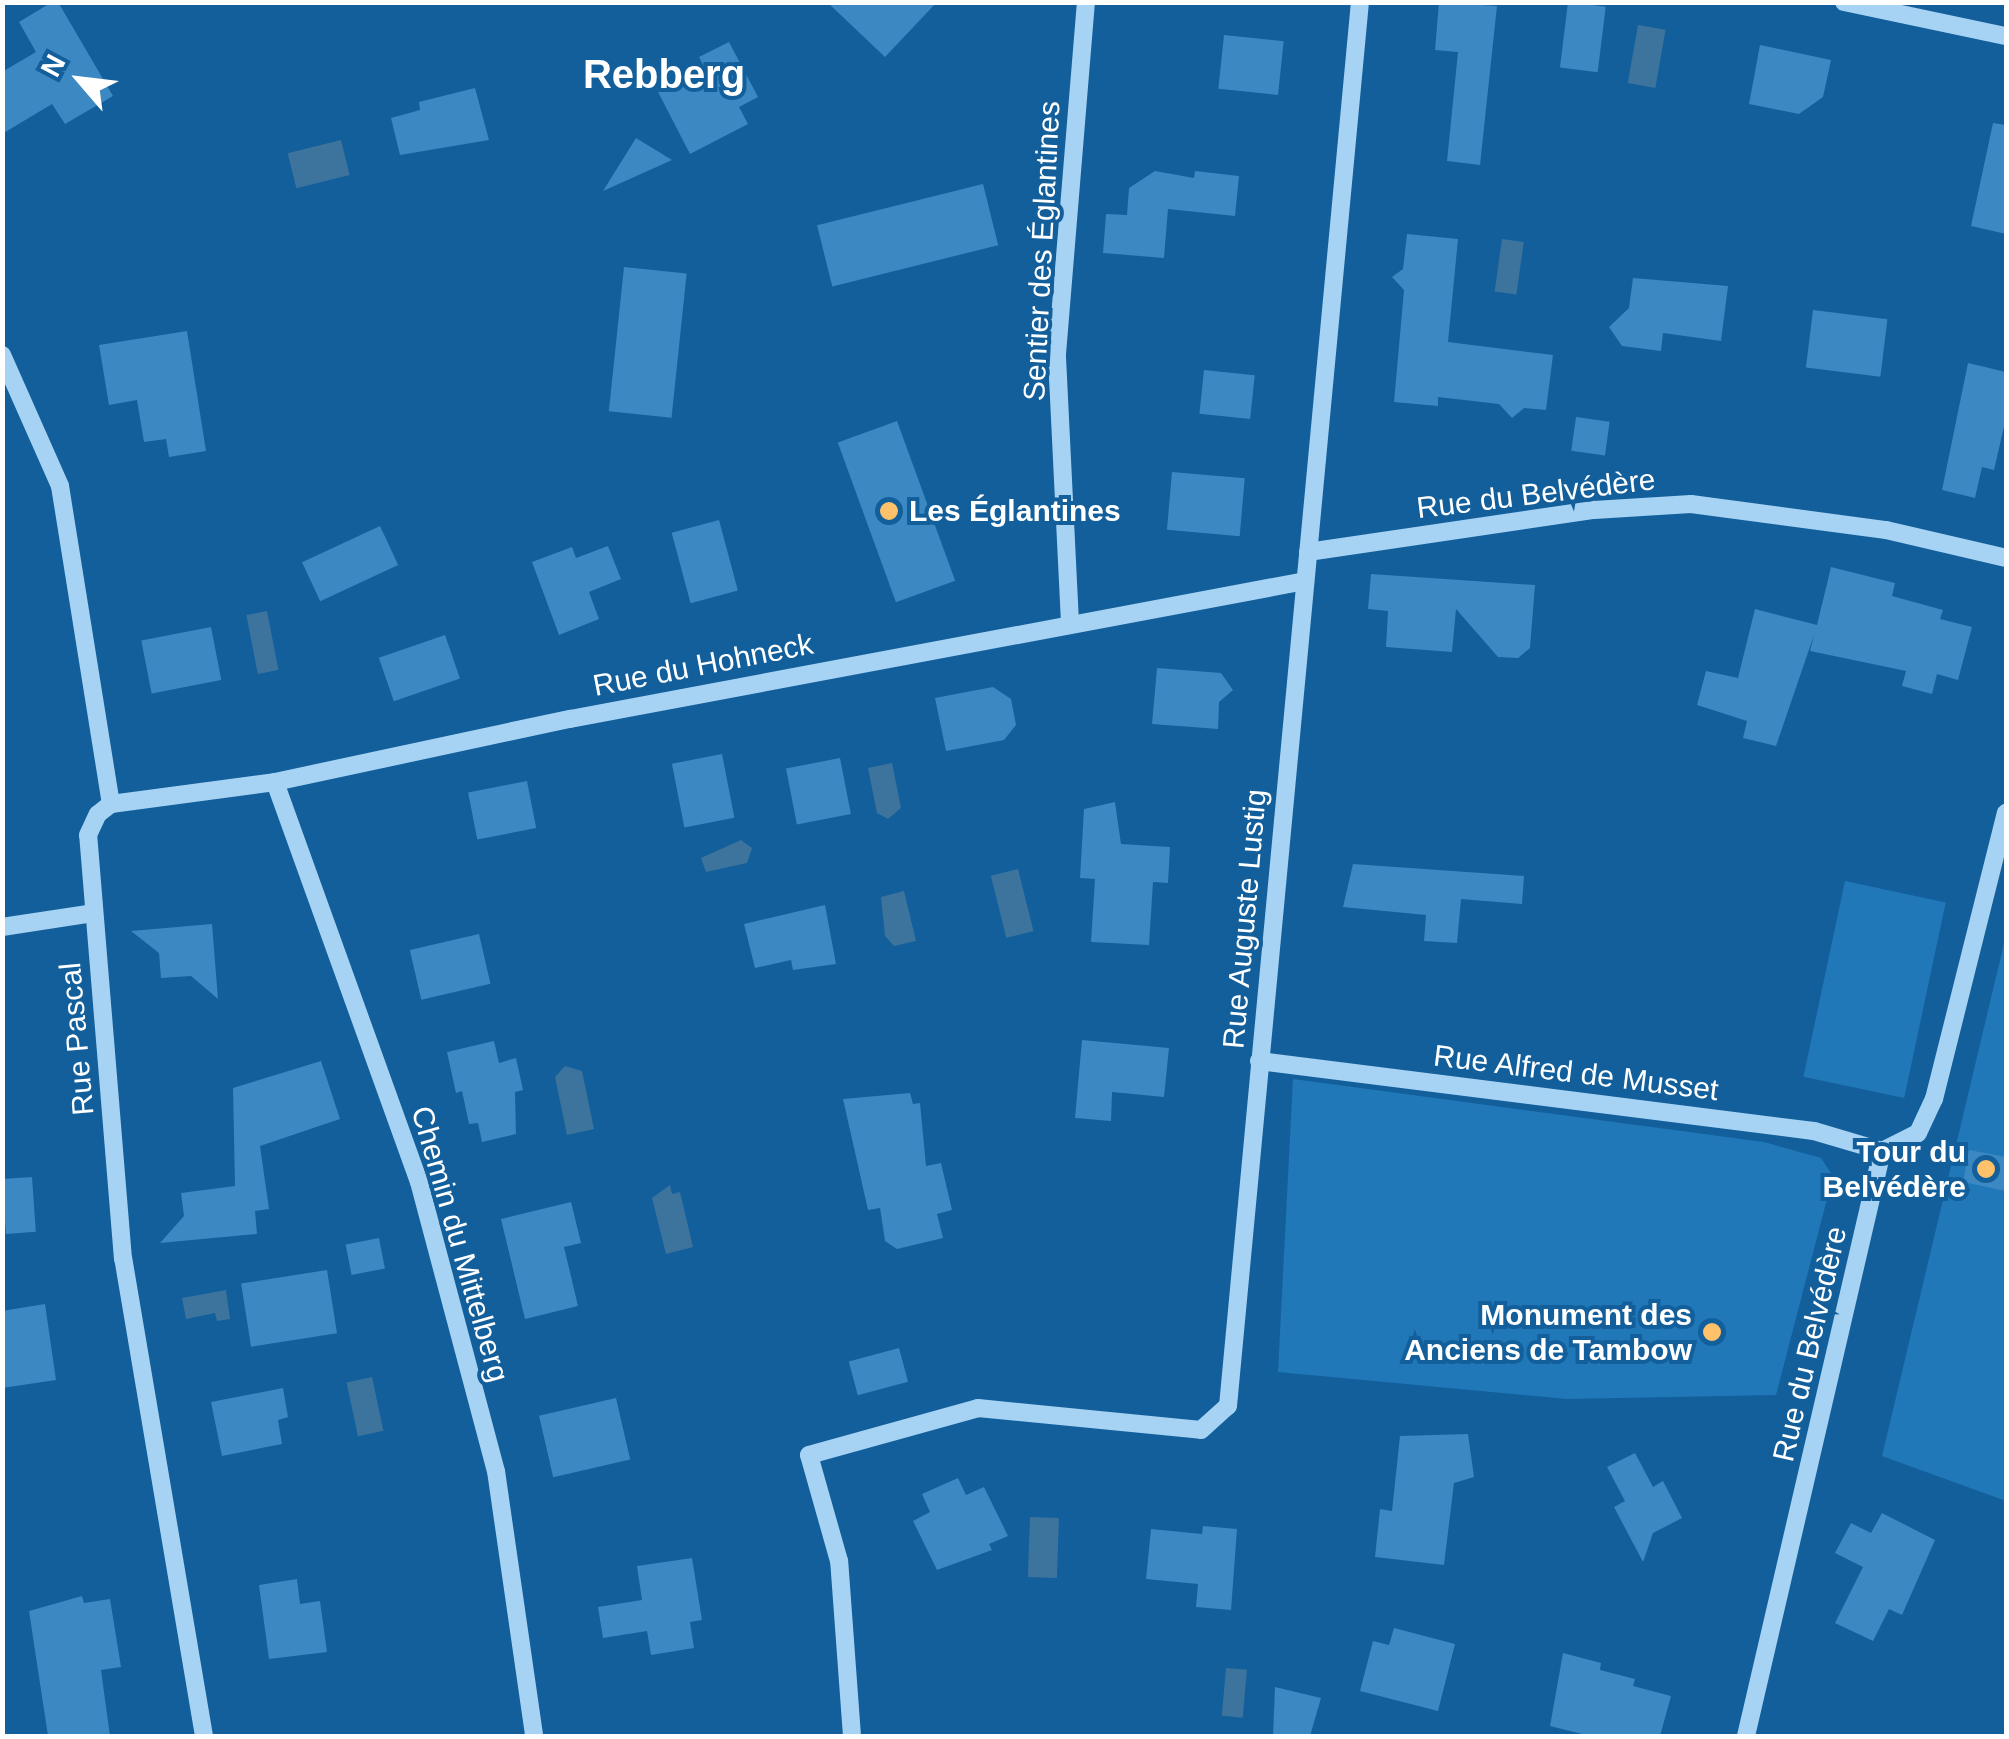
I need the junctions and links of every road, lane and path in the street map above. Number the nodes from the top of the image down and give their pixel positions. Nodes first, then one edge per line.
1 (1086, 2) edge
2 (1360, 2) edge
3 (1844, 2) edge
4 (2006, 36) edge
5 (2, 355) edge
6 (1308, 552) junction
7 (2006, 558) edge
8 (1306, 581) junction
9 (1070, 624) junction
10 (275, 782) junction
11 (111, 804) junction
12 (2006, 813) edge
13 (93, 913) junction
14 (2, 927) edge
15 (1260, 1061) junction
16 (1882, 1152) junction
17 (204, 1736) edge
18 (534, 1736) edge
19 (852, 1736) edge
20 (1746, 1736) edge

1 - 9 street, Sentier des Églantines
2 - 6 street, Rue Auguste Lustig
3 - 4 street
5 - 11 street
6 - 7 street, Rue du Belvédère
6 - 8 street, Rue Auguste Lustig
8 - 9 street, Rue du Hohneck
8 - 15 street, Rue Auguste Lustig
9 - 10 street, Rue du Hohneck
10 - 11 street, Rue du Hohneck
10 - 18 street, Chemin du Mittelberg
11 - 13 street, Rue Pascal
12 - 16 street
13 - 14 street
13 - 17 street, Rue Pascal
15 - 16 street, Rue Alfred de Musset
15 - 19 street, Rue Auguste Lustig
16 - 20 street, Rue du Belvédère

